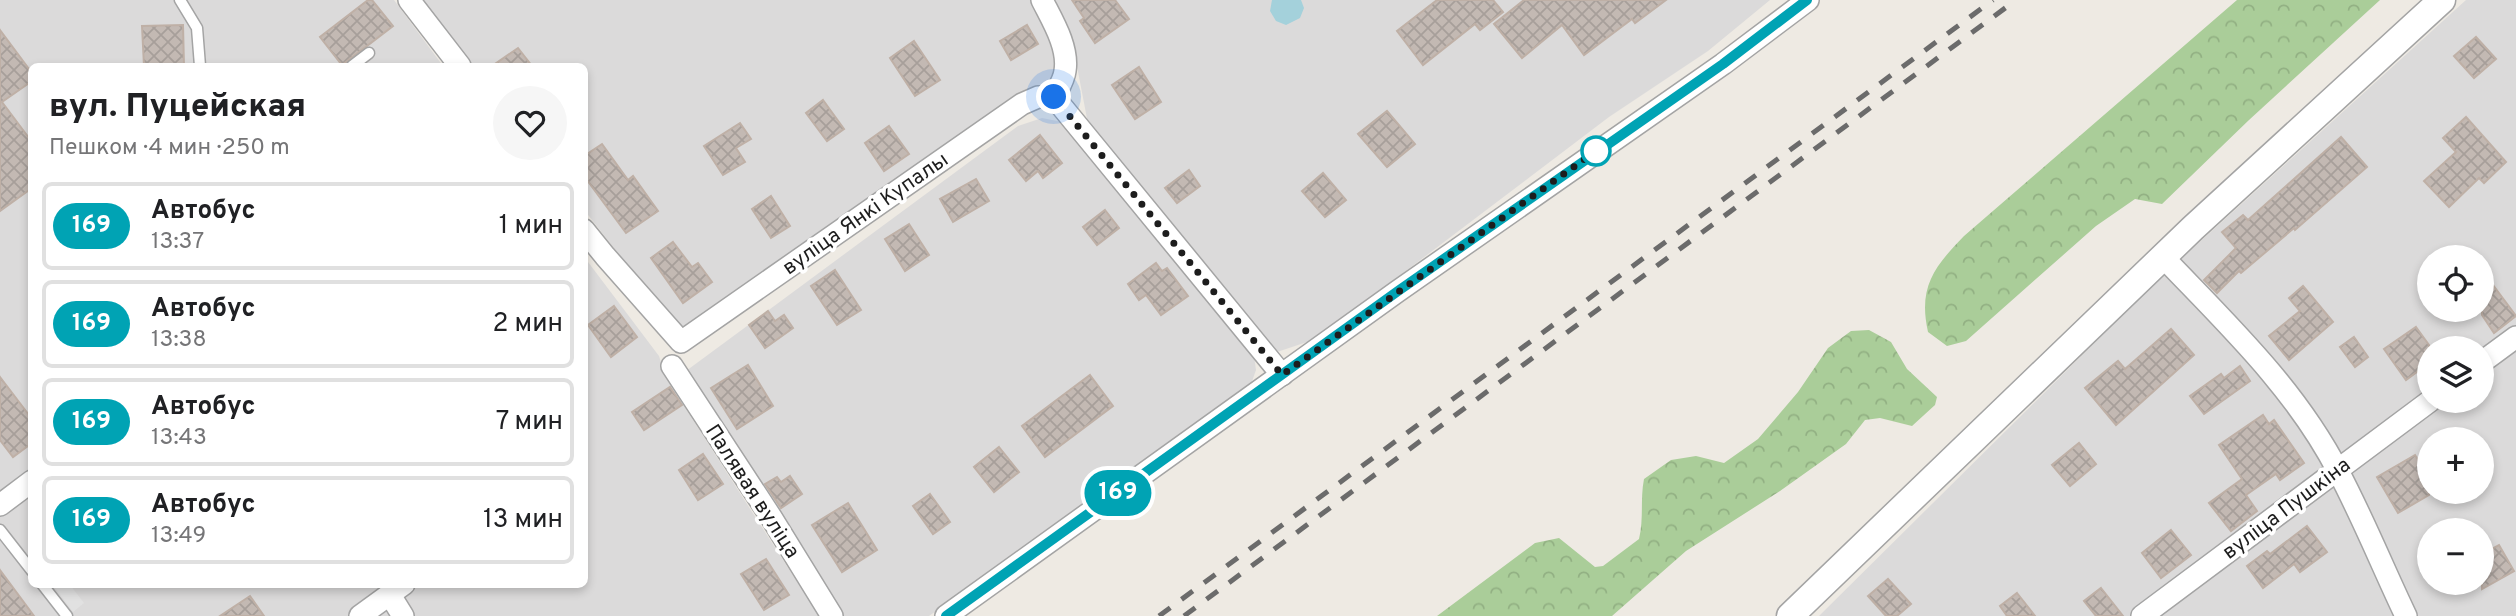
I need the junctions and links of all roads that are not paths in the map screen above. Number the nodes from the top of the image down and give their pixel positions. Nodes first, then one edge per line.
1 (180, 0) edge
2 (409, 0) edge
3 (1042, 0) edge
4 (1808, 0) edge
5 (2442, 0) edge
6 (369, 53) dead end
7 (200, 63) edge
8 (356, 63) edge
9 (458, 63) edge
10 (1054, 97) junction
11 (588, 235) edge
12 (2163, 257) junction
13 (2516, 337) edge
14 (2494, 353) edge
15 (672, 366) dead end
16 (1282, 375) junction
17 (2417, 411) edge
18 (2338, 470) junction
19 (28, 484) edge
20 (0, 505) edge
21 (0, 530) edge
22 (28, 566) edge
23 (45, 588) edge
24 (397, 590) edge
25 (67, 616) edge
26 (360, 616) edge
27 (403, 616) edge
28 (832, 616) edge
29 (946, 616) edge
30 (1790, 616) edge
31 (2142, 616) edge
32 (2406, 616) edge

1 - 7 lane
2 - 9 street
3 - 10 street
4 - 16 street
5 - 12 street
6 - 8 lane
10 - 11 street, вуліца Янкі Купалы
10 - 16 street
12 - 18 street
12 - 30 street
13 - 14 street
15 - 28 street, Палявая вуліца
16 - 29 street
17 - 18 street, вуліца Пушкіна
18 - 31 street, вуліца Пушкіна
18 - 32 street
19 - 20 street
21 - 22 lane
23 - 25 lane
24 - 26 street
24 - 27 street

